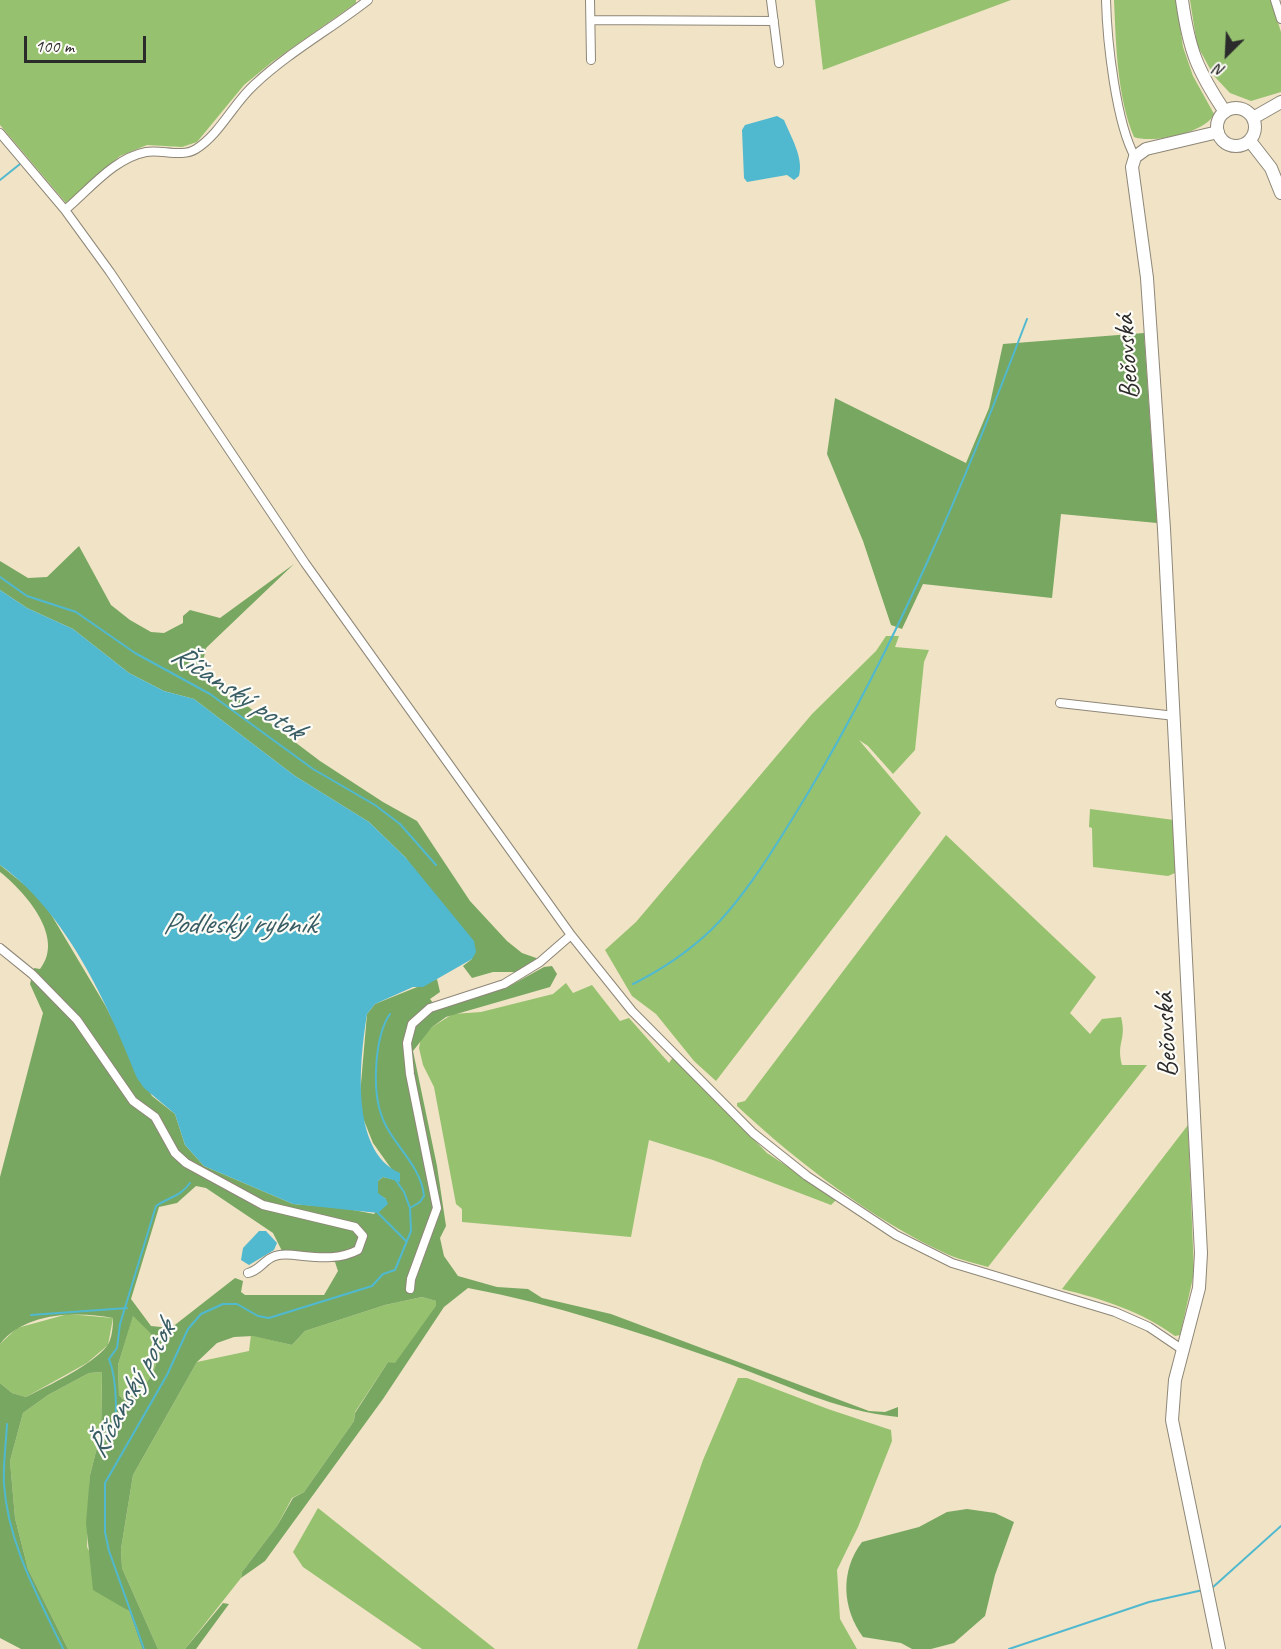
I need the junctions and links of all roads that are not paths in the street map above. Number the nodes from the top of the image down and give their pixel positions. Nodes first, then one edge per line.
1 (368, 0) edge
2 (590, 0) edge
3 (771, 0) edge
4 (1106, 0) edge
5 (1182, 0) edge
6 (1275, 0) edge
7 (361, 3) edge
8 (1281, 19) edge
9 (591, 21) junction
10 (774, 21) junction
11 (591, 60) dead end
12 (779, 63) dead end
13 (1281, 102) edge
14 (1225, 112) junction
15 (1253, 118) junction
16 (1218, 132) junction
17 (0, 133) edge
18 (1250, 141) junction
19 (1135, 157) junction
20 (1281, 193) edge
21 (65, 210) junction
22 (1060, 703) dead end
23 (1175, 716) junction
24 (571, 935) junction
25 (0, 948) edge
26 (248, 1273) dead end
27 (410, 1289) dead end
28 (1183, 1350) junction
29 (1219, 1649) edge

1 - 7 street
2 - 9 street
3 - 10 street
4 - 19 street, Bečovská
5 - 14 street
6 - 8 street
7 - 21 street
9 - 10 street
9 - 11 street
10 - 12 street
13 - 15 street
14 - 15 street
14 - 16 street
15 - 18 street
16 - 18 street
16 - 19 street
17 - 21 street
18 - 20 street
19 - 23 street, Bečovská
21 - 24 street
22 - 23 street
23 - 28 street, Bečovská
24 - 27 street
24 - 28 street
25 - 26 street
28 - 29 street, Bečovská

